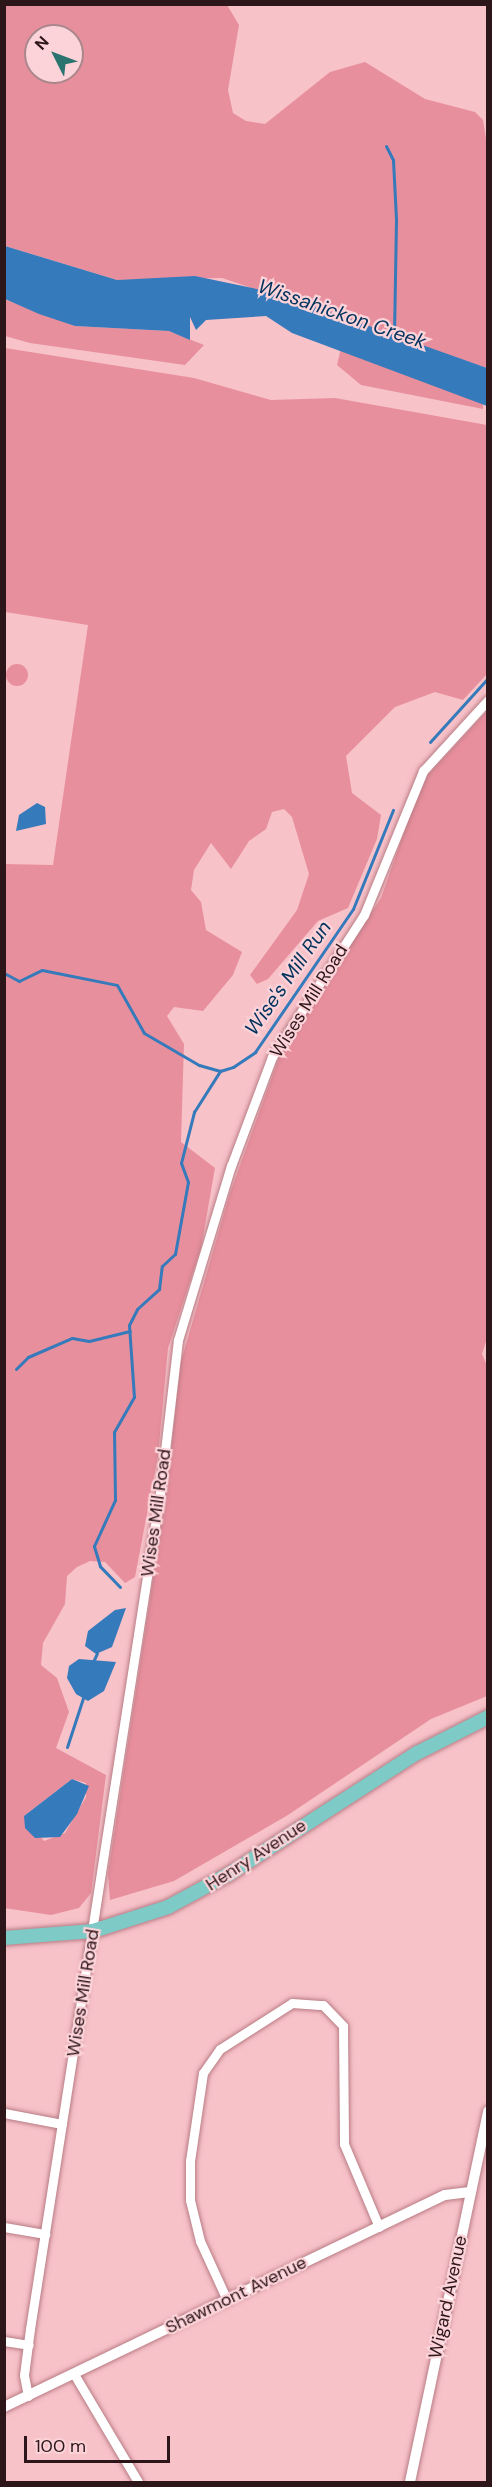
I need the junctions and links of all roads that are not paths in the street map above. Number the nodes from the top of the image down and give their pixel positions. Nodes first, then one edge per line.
1 (488, 700) edge
2 (488, 1717) edge
3 (93, 1931) junction
4 (4, 1938) edge
5 (488, 2111) edge
6 (4, 2113) edge
7 (62, 2124) junction
8 (471, 2192) junction
9 (4, 2227) edge
10 (379, 2227) junction
11 (45, 2234) junction
12 (227, 2300) junction
13 (4, 2340) edge
14 (29, 2345) junction
15 (74, 2374) junction
16 (28, 2396) junction
17 (4, 2407) edge
18 (138, 2482) edge
19 (410, 2482) edge

1 - 3 street, Wises Mill Road
2 - 3 main road, Henry Avenue
3 - 4 main road, Henry Avenue
3 - 7 street, Wises Mill Road
5 - 8 street, Wigard Avenue
6 - 7 street
7 - 11 street, Wises Mill Road
8 - 10 street, Shawmont Avenue
8 - 19 street, Wigard Avenue
9 - 11 street
10 - 12 street, Shawmont Avenue
10 - 12 street
11 - 14 street, Wises Mill Road
12 - 15 street, Shawmont Avenue
13 - 14 street
14 - 16 street, Wises Mill Road
15 - 16 street, Shawmont Avenue
15 - 18 street
16 - 17 street, Shawmont Avenue

